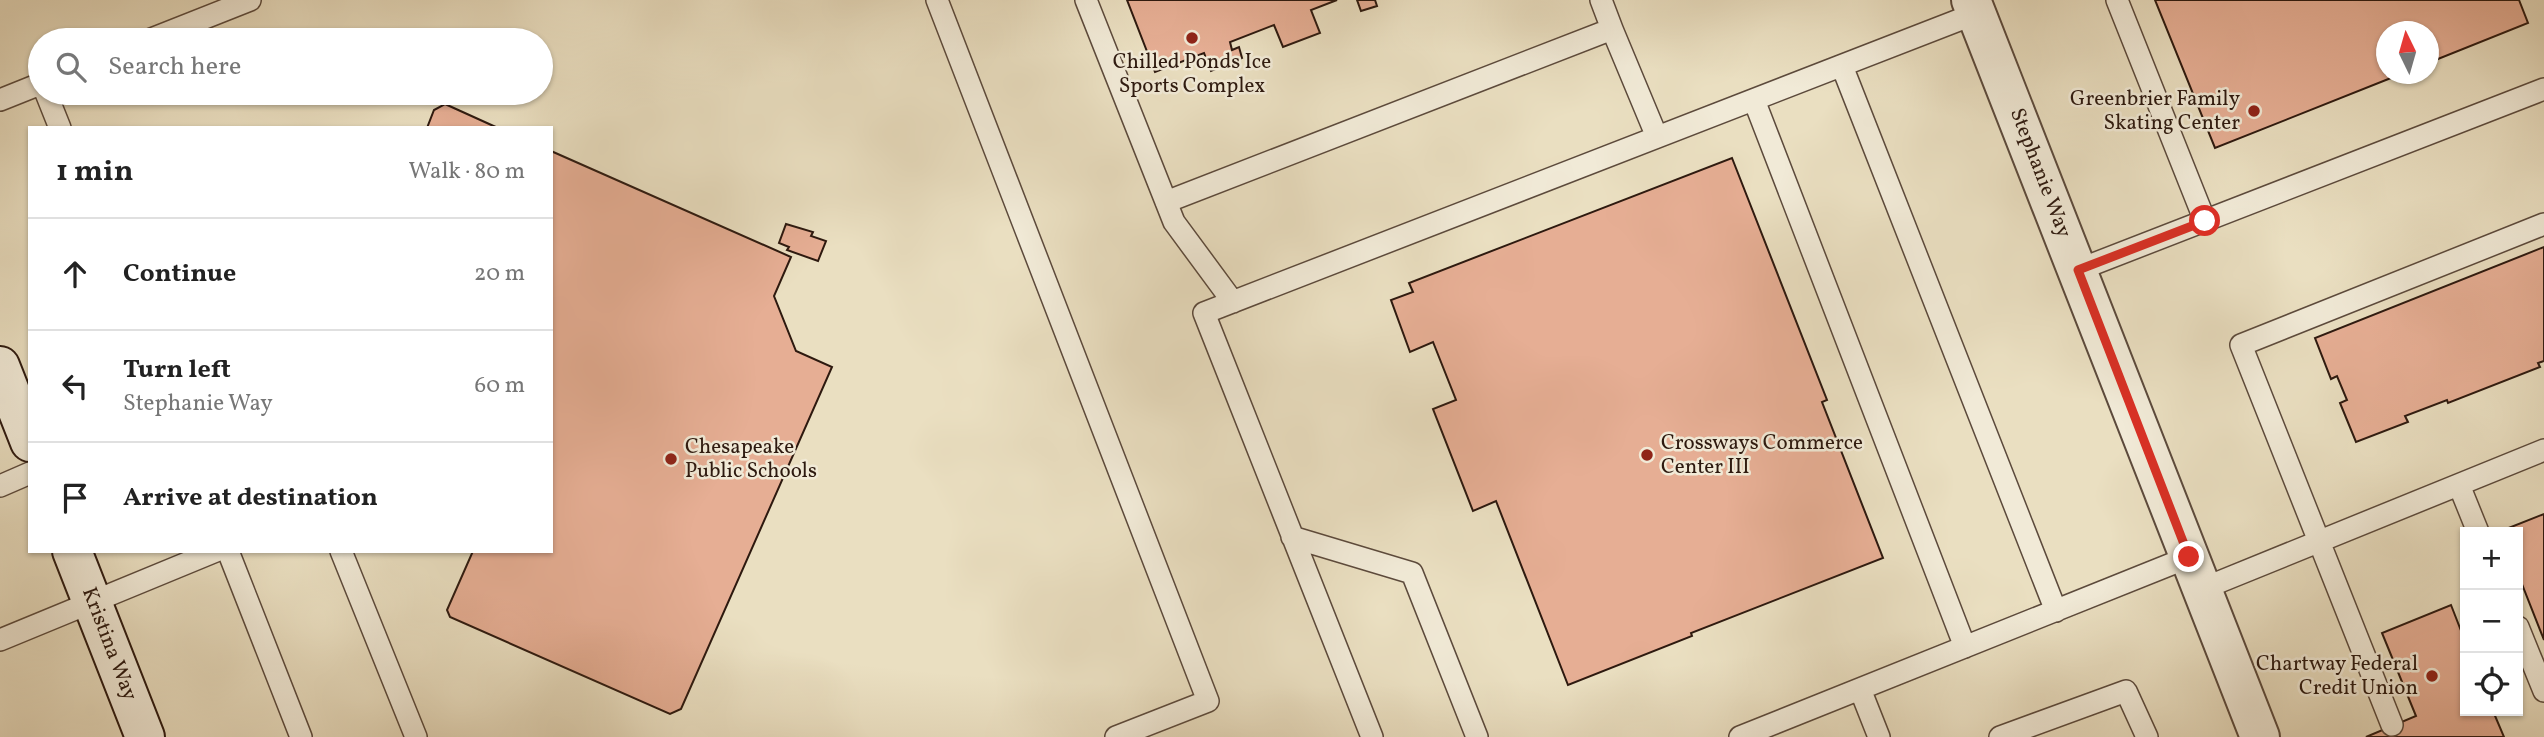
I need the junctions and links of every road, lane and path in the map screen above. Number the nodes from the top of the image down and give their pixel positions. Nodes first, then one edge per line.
1 (250, 0) edge
2 (937, 0) edge
3 (1086, 0) edge
4 (1601, 0) edge
5 (2117, 0) edge
6 (1974, 7) edge
7 (179, 28) edge
8 (1612, 29) junction
9 (1842, 66) junction
10 (28, 89) edge
11 (2544, 89) edge
12 (0, 100) edge
13 (1754, 100) junction
14 (51, 105) edge
15 (59, 126) edge
16 (1657, 137) junction
17 (1166, 202) junction
18 (2205, 221) junction
19 (2544, 224) edge
20 (2078, 270) junction
21 (1233, 302) junction
22 (0, 366) edge
23 (28, 437) edge
24 (2544, 450) edge
25 (28, 474) edge
26 (2459, 485) junction
27 (0, 486) edge
28 (2476, 527) edge
29 (1292, 537) junction
30 (2320, 541) junction
31 (73, 553) edge
32 (211, 553) edge
33 (229, 553) edge
34 (342, 553) edge
35 (2196, 573) junction
36 (92, 601) junction
37 (2056, 611) junction
38 (2523, 639) edge
39 (0, 640) edge
40 (1965, 647) junction
41 (1860, 689) junction
42 (2544, 691) edge
43 (2392, 725) dead end
44 (145, 737) edge
45 (301, 737) edge
46 (416, 737) edge
47 (1116, 737) edge
48 (1372, 737) edge
49 (1477, 737) edge
50 (1740, 737) edge
51 (1879, 737) edge
52 (2000, 737) edge
53 (2147, 737) edge
54 (2260, 737) edge

1 - 7 lane
2 - 47 lane
3 - 17 lane
4 - 8 lane
5 - 18 lane
6 - 9 lane
6 - 20 street, Stephanie Way
8 - 16 lane
8 - 17 lane
9 - 13 lane
9 - 37 lane
10 - 12 lane
11 - 18 lane
13 - 16 lane
13 - 40 lane
14 - 15 lane
16 - 21 lane
17 - 21 lane
18 - 20 lane
19 - 30 lane
20 - 35 street, Stephanie Way
21 - 29 lane
22 - 23 street
24 - 26 lane
25 - 27 lane
26 - 28 lane
26 - 30 lane
29 - 48 lane
29 - 49 lane
30 - 35 lane
30 - 43 lane
31 - 36 street, Kristina Way
32 - 36 lane
33 - 45 lane
34 - 46 lane
35 - 37 lane
35 - 54 street, Stephanie Way
36 - 39 lane
36 - 44 street, Kristina Way
37 - 40 lane
38 - 42 lane
40 - 41 lane
41 - 50 lane
41 - 51 lane
52 - 53 lane

